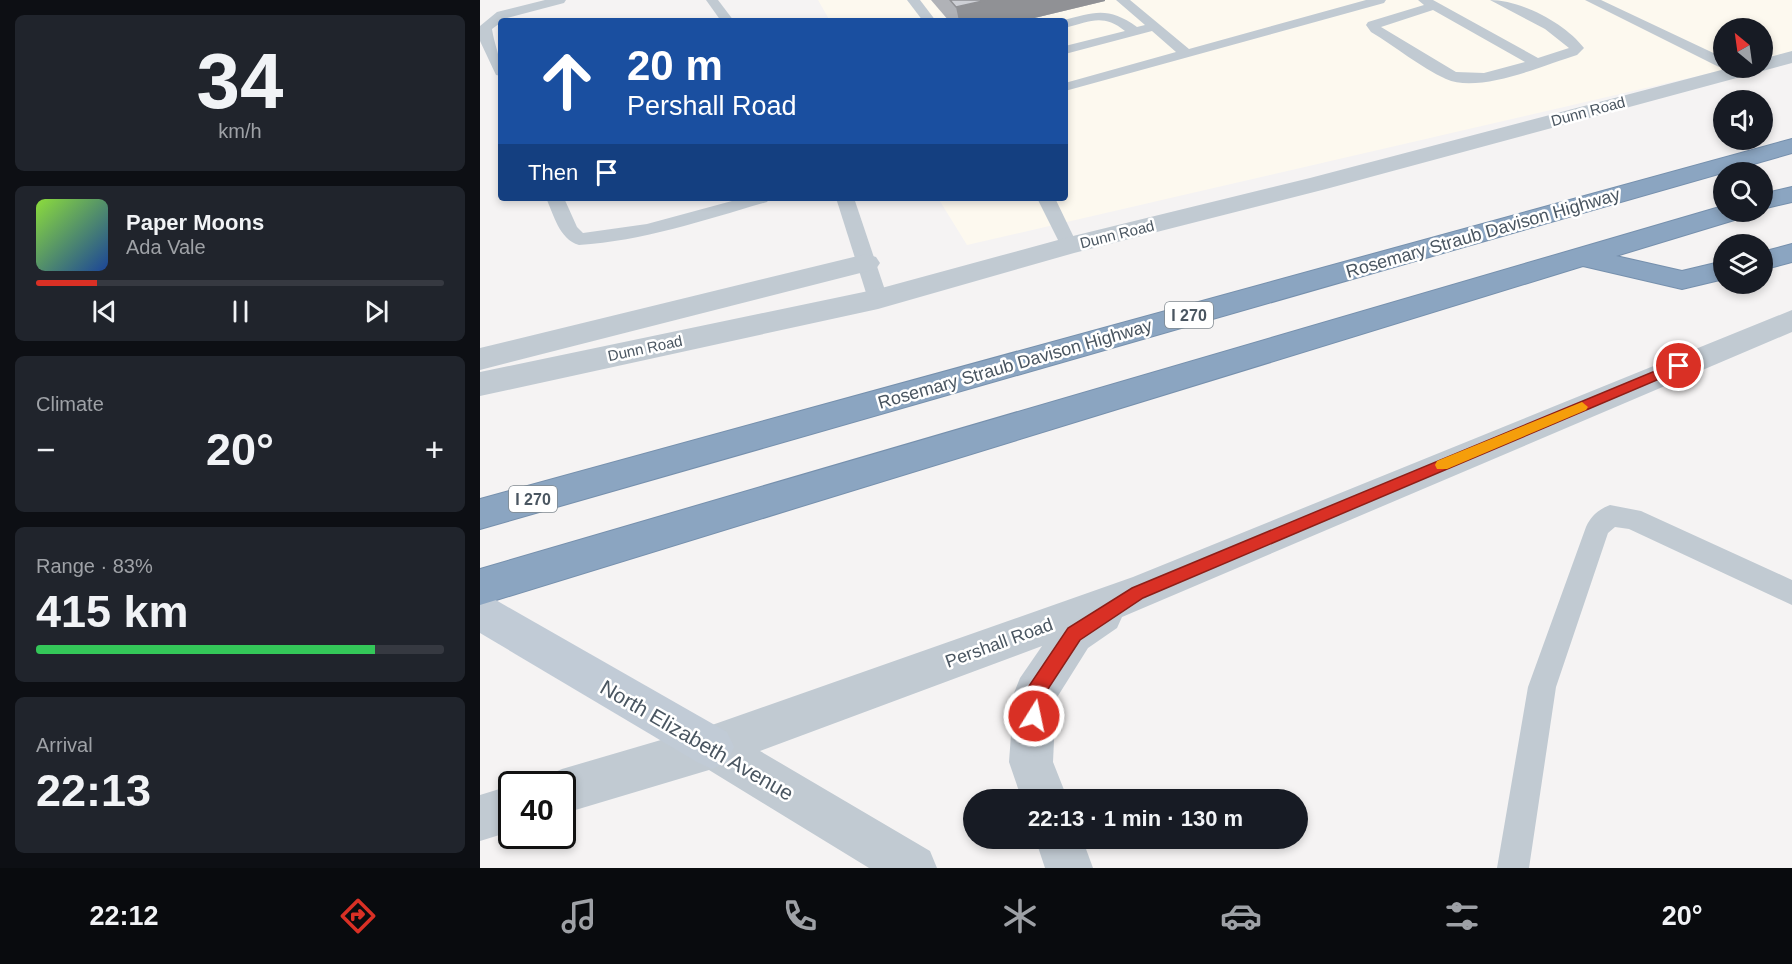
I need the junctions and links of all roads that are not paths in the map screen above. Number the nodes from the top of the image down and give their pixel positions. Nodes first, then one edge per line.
1 (560, 0) edge
2 (712, 0) edge
3 (913, 0) edge
4 (1122, 0) edge
5 (1329, 0) edge
6 (1380, 0) edge
7 (1496, 0) edge
8 (1591, 0) edge
9 (1429, 3) edge
10 (1344, 9) junction
11 (498, 18) edge
12 (498, 18) edge
13 (726, 18) edge
14 (928, 18) edge
15 (1378, 21) junction
16 (1068, 23) edge
17 (1154, 27) junction
18 (1135, 32) junction
19 (1068, 49) edge
20 (1186, 53) junction
21 (1713, 57) edge
22 (1792, 57) edge
23 (1773, 62) edge
24 (1537, 63) junction
25 (498, 65) edge
26 (1713, 74) edge
27 (1068, 86) edge
28 (1792, 146) edge
29 (1792, 194) edge
30 (1773, 199) edge
31 (556, 201) edge
32 (751, 201) edge
33 (846, 201) edge
34 (1047, 201) edge
35 (1713, 218) edge
36 (1069, 246) junction
37 (1792, 253) edge
38 (1579, 257) junction
39 (1773, 258) edge
40 (866, 263) junction
41 (1713, 273) edge
42 (878, 299) junction
43 (1792, 320) edge
44 (480, 359) edge
45 (480, 384) edge
46 (480, 514) edge
47 (480, 587) edge
48 (1138, 593) junction
49 (1792, 593) edge
50 (480, 612) edge
51 (712, 747) junction
52 (576, 788) edge
53 (1041, 789) edge
54 (498, 812) edge
55 (480, 818) edge
56 (1062, 849) edge
57 (913, 868) edge
58 (1069, 868) edge
59 (1513, 868) edge

1 - 11 lane
2 - 13 lane
3 - 14 lane
4 - 17 lane
5 - 10 lane
6 - 10 lane
7 - 24 lane
8 - 21 lane
9 - 15 lane
9 - 24 lane
10 - 15 lane
10 - 20 lane
12 - 25 lane
15 - 24 lane
16 - 18 lane
17 - 18 lane
17 - 20 lane
18 - 19 lane
20 - 27 lane
22 - 23 street
26 - 36 street, Dunn Road
28 - 46 highway, Rosemary Straub Davison Highway / I 270
29 - 30 highway
31 - 32 lane
33 - 40 lane
34 - 36 lane
35 - 38 highway
36 - 42 street, Dunn Road
37 - 39 highway
38 - 41 highway
38 - 47 highway
40 - 42 lane
40 - 44 street
42 - 45 street, Dunn Road
43 - 48 street, Pershall Road
48 - 51 street, Pershall Road
48 - 53 street
49 - 59 lane
50 - 51 main road, North Elizabeth Avenue
51 - 52 street, Pershall Road
51 - 57 street, North Elizabeth Avenue
54 - 55 street
56 - 58 street

